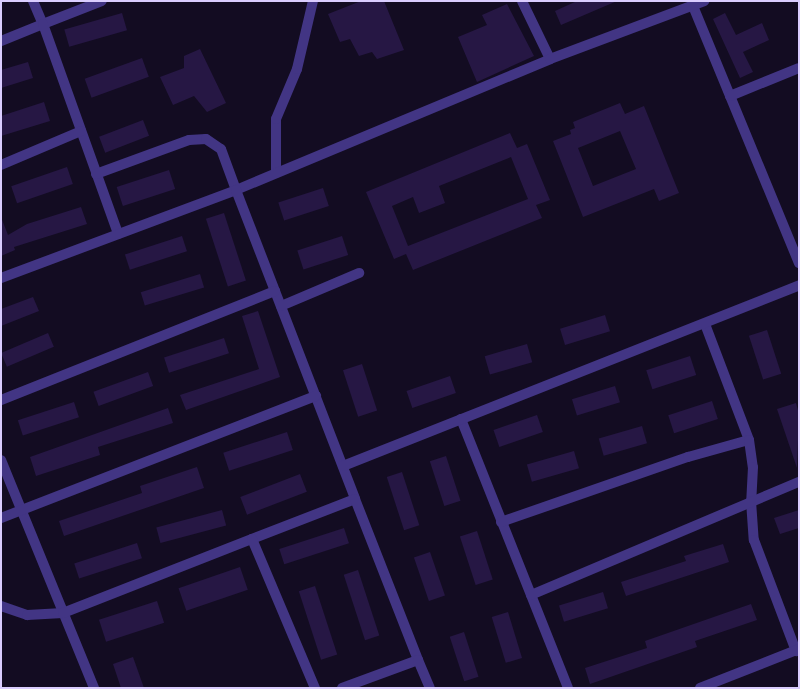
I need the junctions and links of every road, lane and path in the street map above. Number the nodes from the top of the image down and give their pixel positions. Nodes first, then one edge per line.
1 (33, 1) edge
2 (102, 1) edge
3 (313, 1) edge
4 (522, 1) edge
5 (704, 1) edge
6 (693, 6) junction
7 (43, 24) junction
8 (1, 41) edge
9 (550, 59) junction
10 (799, 68) edge
11 (730, 96) junction
12 (81, 132) junction
13 (1, 165) edge
14 (276, 173) junction
15 (96, 174) junction
16 (236, 190) junction
17 (118, 234) junction
18 (799, 263) edge
19 (359, 273) dead end
20 (1, 278) edge
21 (799, 285) edge
22 (275, 291) junction
23 (281, 306) junction
24 (705, 324) junction
25 (316, 396) junction
26 (1, 400) edge
27 (461, 419) junction
28 (749, 440) junction
29 (1, 460) edge
30 (343, 466) junction
31 (799, 482) edge
32 (355, 499) junction
33 (751, 501) junction
34 (21, 510) junction
35 (1, 518) edge
36 (501, 522) junction
37 (252, 539) junction
38 (530, 595) junction
39 (1, 606) edge
40 (63, 613) junction
41 (797, 650) edge
42 (418, 660) junction
43 (94, 688) edge
44 (315, 688) edge
45 (342, 688) edge
46 (430, 688) edge
47 (568, 688) edge
48 (700, 688) edge

1 - 7 street
2 - 7 street
3 - 14 street
4 - 9 street
5 - 6 street
6 - 9 street
6 - 11 street
7 - 8 street
7 - 12 street
9 - 14 street
10 - 11 street
11 - 18 street
12 - 13 street
12 - 15 street
14 - 16 street
15 - 16 street
15 - 17 street
16 - 17 street
16 - 22 street
17 - 20 street
19 - 23 street
21 - 24 street
22 - 23 street
22 - 26 street
23 - 25 street
24 - 27 street
24 - 28 street
25 - 30 street
25 - 34 street
27 - 30 street
27 - 36 street
28 - 33 street
28 - 36 street
29 - 34 street
30 - 32 street
31 - 33 street
32 - 37 street
32 - 42 street
33 - 38 street
33 - 41 street
34 - 35 street
34 - 40 street
36 - 38 street
37 - 40 street
37 - 44 street
38 - 47 street
39 - 40 street
40 - 43 street
41 - 48 street
42 - 45 street
42 - 46 street

